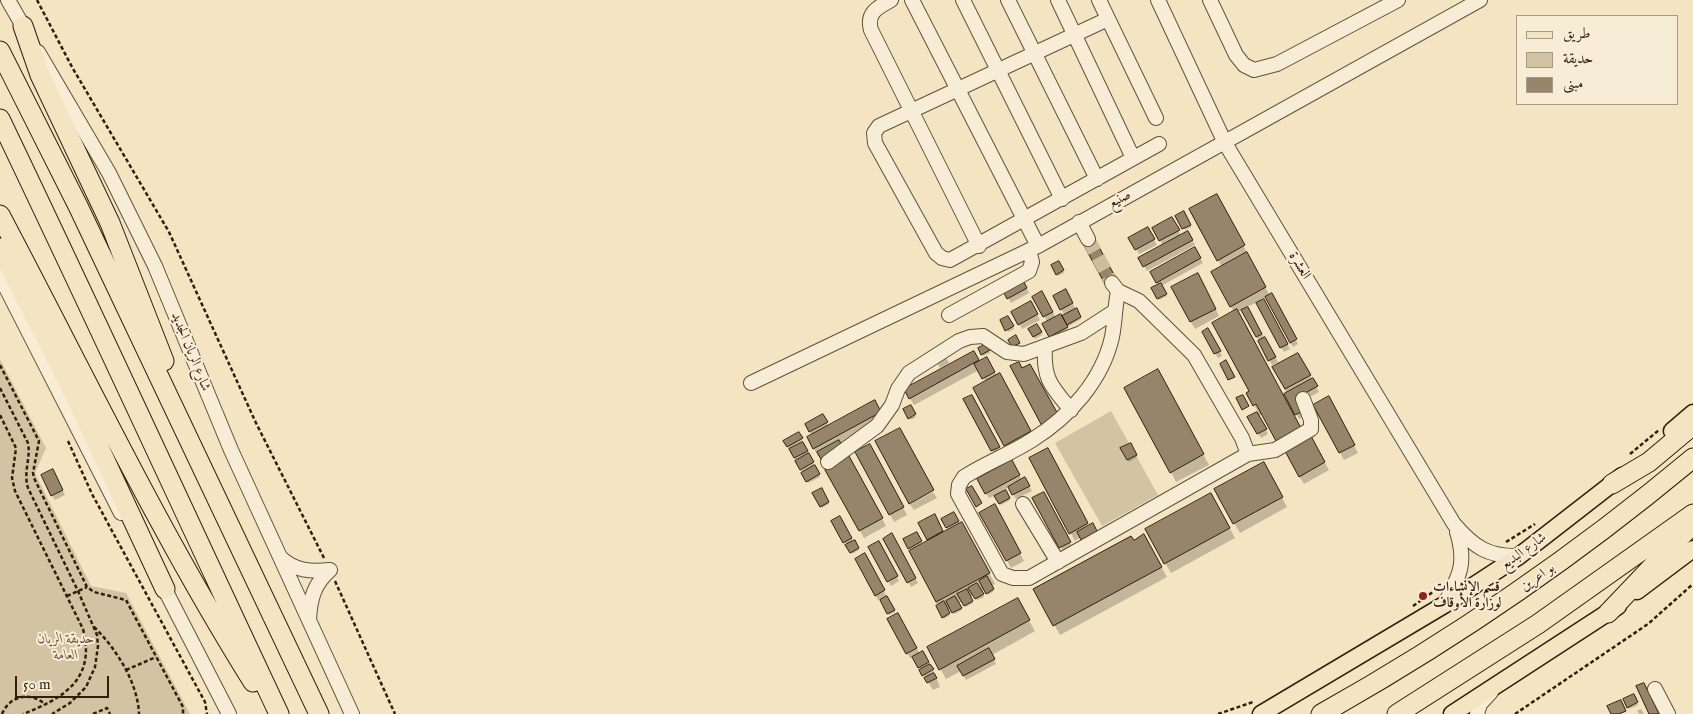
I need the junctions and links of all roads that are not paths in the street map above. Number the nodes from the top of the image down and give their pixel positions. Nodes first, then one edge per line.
1 (8, 0) edge
2 (891, 0) edge
3 (912, 0) edge
4 (963, 0) edge
5 (1008, 0) edge
6 (1058, 0) edge
7 (1099, 0) edge
8 (1158, 0) edge
9 (1210, 0) edge
10 (1398, 0) edge
11 (1480, 0) edge
12 (1108, 19) junction
13 (23, 26) junction
14 (1074, 35) junction
15 (0, 51) edge
16 (1035, 53) junction
17 (998, 70) junction
18 (958, 89) junction
19 (912, 111) junction
20 (1156, 118) dead end
21 (0, 119) edge
22 (1226, 143) junction
23 (1159, 144) dead end
24 (1133, 158) junction
25 (1097, 179) junction
26 (1062, 199) junction
27 (0, 216) edge
28 (1024, 220) junction
29 (1079, 222) junction
30 (1088, 239) tunnel mouth
31 (979, 246) junction
32 (0, 248) edge
33 (1033, 248) junction
34 (0, 276) edge
35 (1115, 311) junction
36 (949, 315) dead end
37 (1045, 347) junction
38 (77, 381) junction
39 (751, 384) dead end
40 (1303, 399) dead end
41 (1071, 410) junction
42 (1693, 413) edge
43 (1693, 425) edge
44 (188, 436) junction
45 (1248, 454) junction
46 (1693, 458) edge
47 (828, 462) dead end
48 (1612, 484) junction
49 (1023, 504) dead end
50 (1693, 514) edge
51 (1454, 524) junction
52 (1693, 524) edge
53 (1693, 549) edge
54 (278, 556) junction
55 (1519, 556) junction
56 (1058, 562) junction
57 (165, 589) junction
58 (1444, 605) junction
59 (1608, 613) junction
60 (309, 623) junction
61 (1494, 688) junction
62 (1655, 689) dead end
63 (220, 696) junction
64 (219, 714) edge
65 (229, 714) edge
66 (273, 714) edge
67 (279, 714) edge
68 (318, 714) edge
69 (352, 714) edge
70 (1261, 714) edge
71 (1321, 714) edge
72 (1397, 714) edge
73 (1452, 714) edge
74 (1476, 714) edge
75 (1668, 714) edge

1 - 13 street, شارع الريان الجديد
2 - 19 street
3 - 18 street
4 - 17 street
5 - 16 street
6 - 14 street
7 - 12 street
8 - 22 street, العشرة
9 - 10 street
11 - 22 street, صنيع
12 - 14 street
12 - 20 street
13 - 44 highway
13 - 54 street, شارع الريان الجديد
14 - 16 street
14 - 24 street
15 - 44 highway
16 - 17 street
16 - 25 street
17 - 18 street
17 - 26 street
18 - 19 street
18 - 28 street
19 - 31 street
19 - 31 street
21 - 67 highway
22 - 29 street, صنيع
22 - 51 street, العشرة
23 - 24 street
24 - 25 street
25 - 26 street
26 - 28 street
27 - 38 highway
28 - 31 street
28 - 33 street
29 - 30 street
29 - 33 street, صنيع
32 - 38 highway
33 - 36 street
33 - 39 street, صنيع
34 - 57 street
35 - 37 street
35 - 41 street
35 - 45 street
37 - 41 street
37 - 47 street
38 - 57 highway
38 - 66 highway
40 - 45 street
41 - 56 street
42 - 48 main road, شارع البديع
43 - 48 highway
44 - 68 highway
45 - 56 street
46 - 71 highway, بو اعرين
48 - 55 main road, شارع البديع
49 - 56 street
50 - 72 highway
51 - 55 street, العشرة
51 - 58 street, العشرة
52 - 59 highway
53 - 59 main road
54 - 60 street, شارع الريان الجديد
54 - 60 street
55 - 58 main road, شارع البديع
57 - 63 street
58 - 70 main road, شارع البديع
59 - 61 main road
60 - 69 street, شارع الريان الجديد
61 - 73 main road
61 - 74 street
62 - 75 street
63 - 64 street
63 - 65 street

